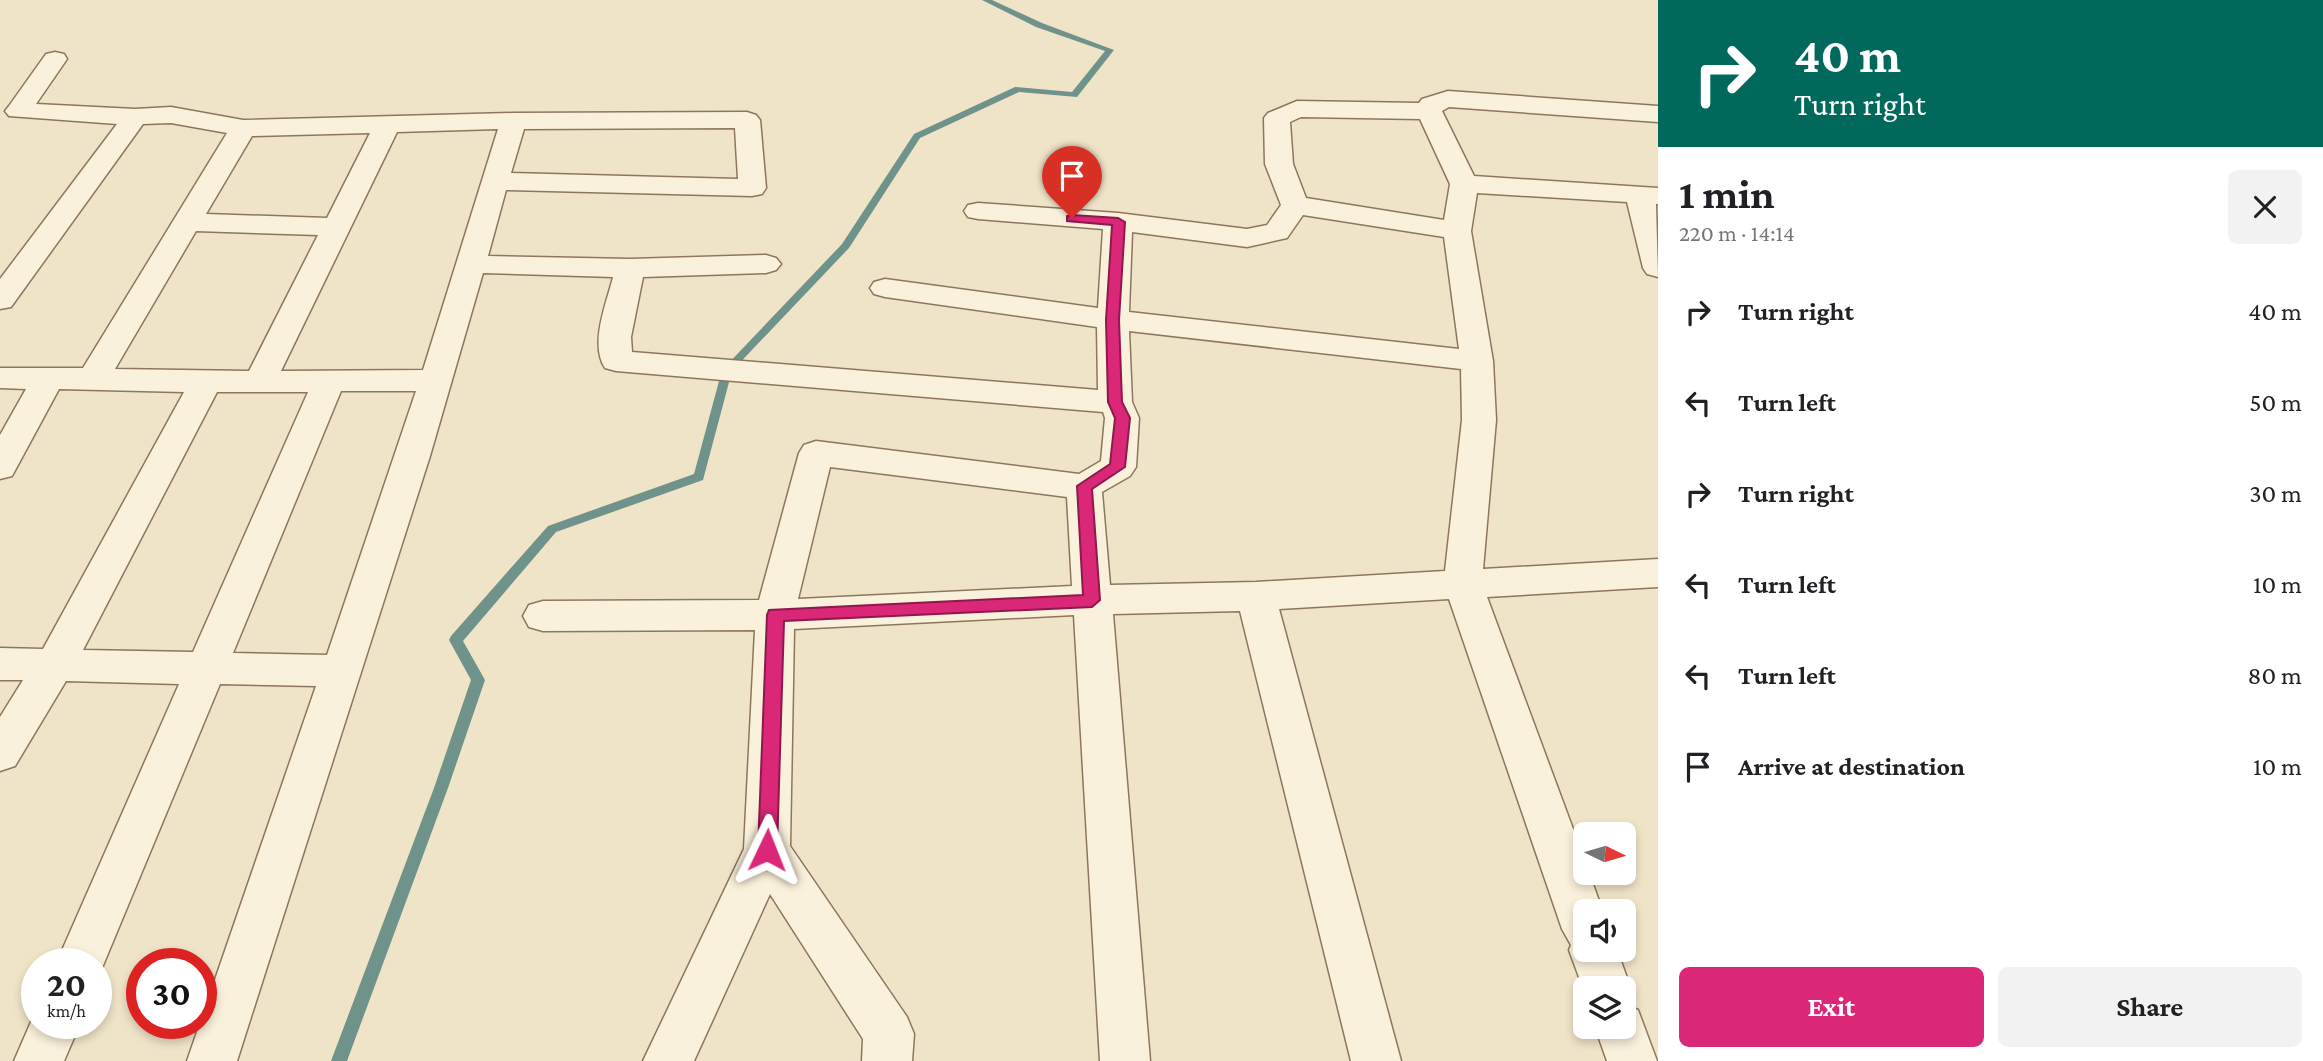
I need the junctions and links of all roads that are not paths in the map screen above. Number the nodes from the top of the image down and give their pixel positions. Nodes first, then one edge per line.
1 (55, 59) dead end
2 (9, 111) edge
3 (1429, 111) junction
4 (1658, 114) edge
5 (135, 117) junction
6 (513, 121) junction
7 (387, 125) junction
8 (243, 128) junction
9 (0, 132) edge
10 (496, 181) junction
11 (1464, 184) junction
12 (1649, 194) edge
13 (1295, 205) junction
14 (978, 211) dead end
15 (187, 222) junction
16 (1118, 222) junction
17 (337, 227) junction
18 (1457, 231) junction
19 (471, 264) junction
20 (766, 264) dead end
21 (630, 268) junction
22 (1658, 268) edge
23 (885, 288) dead end
24 (0, 300) edge
25 (1113, 320) junction
26 (1477, 361) junction
27 (0, 378) edge
28 (48, 378) junction
29 (93, 379) junction
30 (436, 380) junction
31 (260, 381) junction
32 (329, 381) junction
33 (206, 382) junction
34 (1115, 402) junction
35 (0, 467) edge
36 (1084, 486) junction
37 (1654, 581) edge
38 (1463, 584) junction
39 (1256, 596) junction
40 (1092, 600) junction
41 (775, 615) junction
42 (543, 616) dead end
43 (0, 664) edge
44 (55, 664) junction
45 (206, 667) junction
46 (342, 671) junction
47 (0, 753) edge
48 (767, 850) junction
49 (1575, 899) edge
50 (87, 948) edge
51 (49, 1039) edge
52 (1624, 1039) edge
53 (39, 1061) edge
54 (212, 1061) edge
55 (668, 1061) edge
56 (887, 1061) edge
57 (1125, 1061) edge
58 (1376, 1061) edge
59 (1632, 1061) edge

1 - 2 street
2 - 5 street
2 - 9 street
3 - 4 street
3 - 11 street
3 - 13 street
5 - 8 street
5 - 24 street
6 - 7 street
6 - 10 street
6 - 10 street
7 - 8 street
7 - 17 street
8 - 15 street
10 - 19 street
11 - 12 street
11 - 18 street
12 - 22 street
13 - 16 street
13 - 18 street
14 - 16 street
15 - 17 street
15 - 29 street
16 - 25 street
17 - 31 street
18 - 26 street
19 - 21 street
19 - 30 street
20 - 21 street
21 - 34 street
23 - 25 street
25 - 26 street
25 - 34 street
26 - 38 street
27 - 28 street
28 - 29 street
28 - 35 street
29 - 33 street
30 - 32 street
30 - 46 street
31 - 32 street
31 - 33 street
32 - 45 street
33 - 44 street
34 - 36 street
36 - 40 street
36 - 41 street
37 - 38 street
38 - 39 street
38 - 49 street
39 - 40 street
39 - 58 street
40 - 41 street
40 - 57 street
41 - 42 street
41 - 48 street
43 - 44 street
44 - 45 street
44 - 47 street
45 - 46 street
45 - 50 street
46 - 54 street
48 - 55 street
48 - 56 street
51 - 53 street
52 - 59 street

